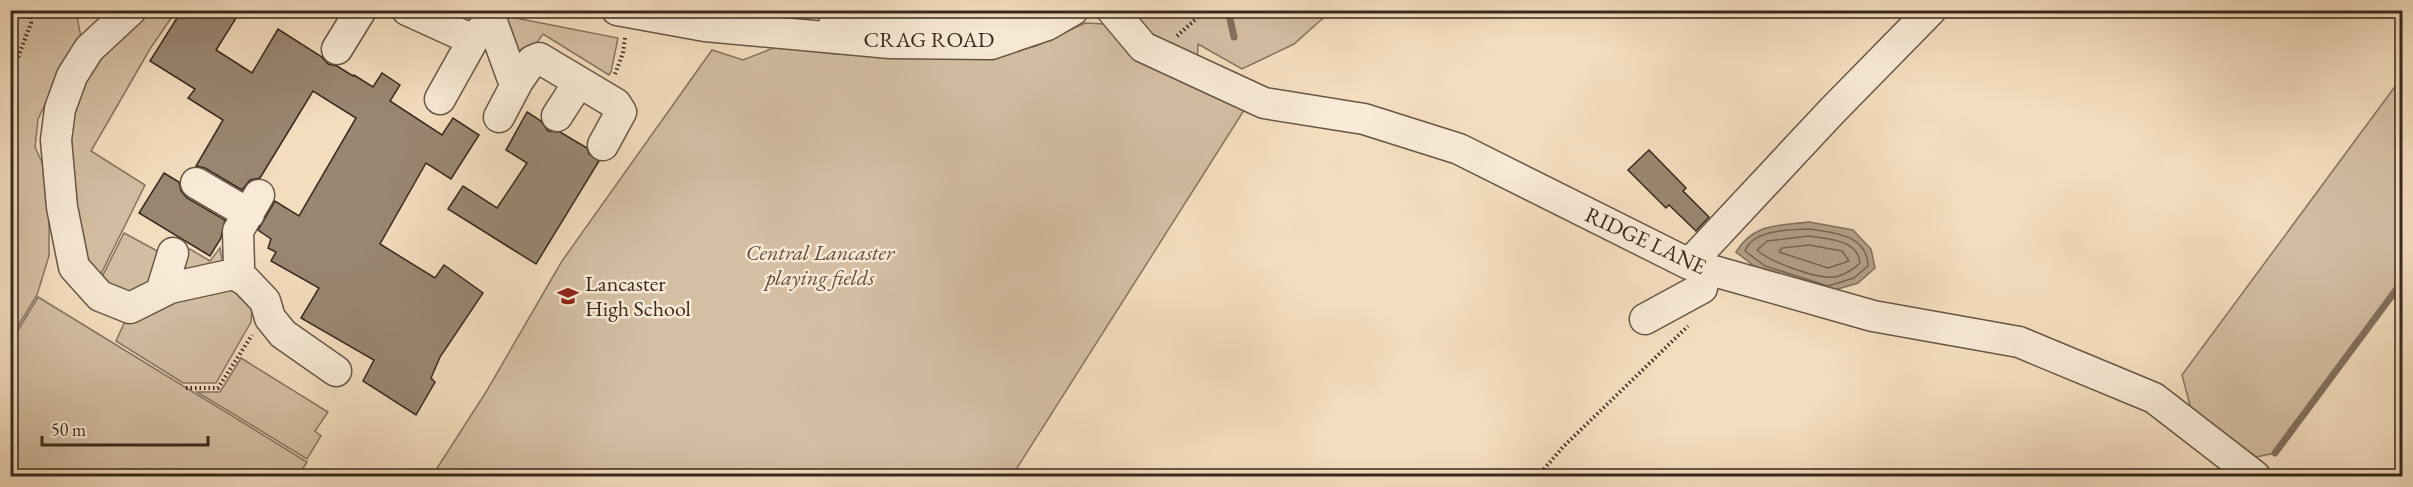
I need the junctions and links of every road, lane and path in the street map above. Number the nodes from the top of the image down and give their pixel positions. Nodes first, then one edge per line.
1 (30, 10) edge
2 (131, 10) edge
3 (407, 10) edge
4 (618, 10) edge
5 (1011, 10) edge
6 (1073, 10) edge
7 (1112, 10) edge
8 (1206, 10) edge
9 (1930, 10) edge
10 (352, 13) edge
11 (486, 24) edge
12 (796, 26) edge
13 (337, 49) dead end
14 (1158, 54) junction
15 (10, 78) edge
16 (518, 81) junction
17 (579, 82) junction
18 (440, 99) dead end
19 (557, 116) dead end
20 (499, 117) dead end
21 (603, 145) dead end
22 (196, 183) dead end
23 (173, 253) dead end
24 (1698, 266) junction
25 (234, 274) junction
26 (161, 292) junction
27 (268, 309) junction
28 (1645, 319) dead end
29 (1696, 319) dead end
30 (336, 371) dead end
31 (186, 388) dead end
32 (1538, 477) edge
33 (2254, 477) edge

1 - 15 path
2 - 26 street
3 - 11 street
4 - 12 street, CRAG ROAD
5 - 12 street, CRAG ROAD
6 - 12 street, CRAG ROAD
7 - 14 street, RIDGE LANE
8 - 14 path
9 - 24 street
10 - 13 street
11 - 16 street
11 - 18 street
14 - 24 street, RIDGE LANE
16 - 17 street
16 - 20 street
17 - 19 street
17 - 21 street
22 - 25 street
23 - 26 street
24 - 28 street
24 - 33 street, RIDGE LANE
25 - 26 street
25 - 27 street
27 - 30 street
27 - 31 path
29 - 32 path

